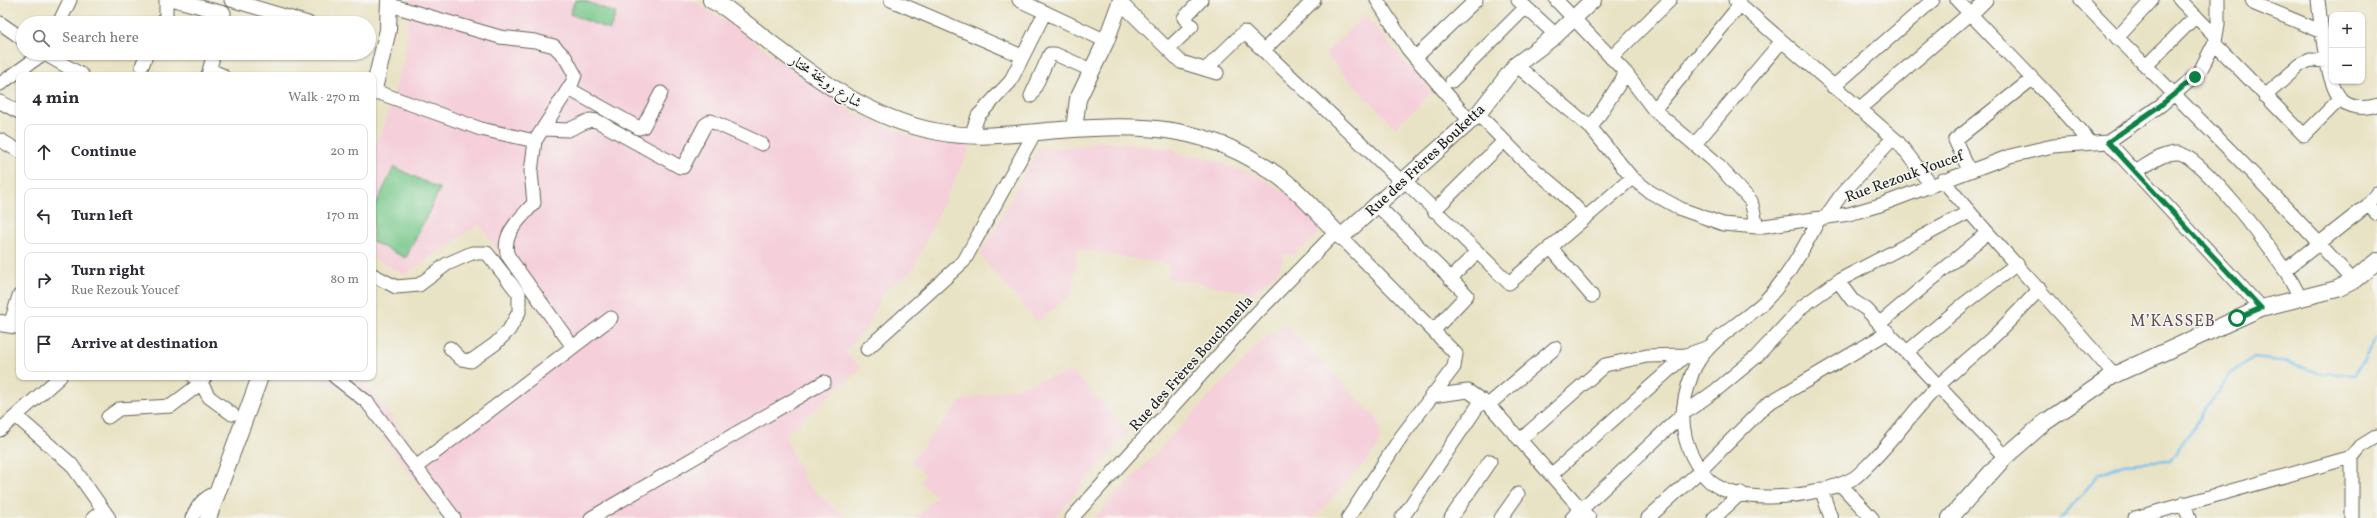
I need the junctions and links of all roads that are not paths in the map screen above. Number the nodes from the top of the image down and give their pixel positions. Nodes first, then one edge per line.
1 (70, 0) edge
2 (166, 0) edge
3 (174, 0) edge
4 (231, 0) edge
5 (711, 0) edge
6 (891, 0) edge
7 (1019, 0) edge
8 (1201, 0) edge
9 (1314, 0) edge
10 (1377, 0) edge
11 (1476, 0) edge
12 (1556, 0) edge
13 (1593, 0) edge
14 (1670, 0) edge
15 (1932, 0) edge
16 (1957, 0) edge
17 (1986, 0) edge
18 (2081, 0) edge
19 (2152, 0) edge
20 (2180, 0) edge
21 (2218, 0) edge
22 (2252, 0) edge
23 (2318, 0) edge
24 (1121, 1) edge
25 (390, 2) edge
26 (1738, 2) edge
27 (1522, 4) edge
28 (728, 5) edge
29 (1045, 12) junction
30 (1970, 14) junction
31 (63, 16) edge
32 (166, 16) edge
33 (217, 16) edge
34 (223, 16) edge
35 (285, 16) edge
36 (2196, 16) junction
37 (1574, 18) junction
38 (0, 23) edge
39 (2323, 32) junction
40 (16, 34) edge
41 (1556, 35) junction
42 (2117, 38) junction
43 (2215, 40) junction
44 (1106, 41) junction
45 (1782, 42) junction
46 (1168, 50) junction
47 (1264, 50) junction
48 (1022, 56) junction
49 (1415, 58) junction
50 (1611, 58) junction
51 (34, 60) edge
52 (56, 60) edge
53 (144, 60) edge
54 (214, 60) edge
55 (2328, 61) junction
56 (1516, 65) junction
57 (142, 66) dead end
58 (2146, 66) junction
59 (1091, 70) junction
60 (17, 72) edge
61 (77, 72) edge
62 (214, 72) edge
63 (16, 73) edge
64 (1626, 73) junction
65 (2032, 79) junction
66 (376, 80) edge
67 (1452, 81) dead end
68 (0, 84) edge
69 (1833, 87) junction
70 (569, 89) junction
71 (376, 93) edge
72 (661, 93) dead end
73 (2174, 94) junction
74 (1031, 96) dead end
75 (2265, 96) junction
76 (2340, 99) junction
77 (0, 102) edge
78 (2377, 105) edge
79 (1859, 109) junction
80 (16, 110) edge
81 (1654, 110) junction
82 (1473, 117) junction
83 (544, 128) junction
84 (1591, 128) junction
85 (1074, 129) junction
86 (1035, 132) junction
87 (971, 136) junction
88 (1893, 138) junction
89 (0, 140) edge
90 (1504, 140) junction
91 (536, 141) junction
92 (2090, 142) junction
93 (2108, 142) junction
94 (762, 144) dead end
95 (1695, 144) junction
96 (16, 149) edge
97 (1969, 170) junction
98 (2137, 171) junction
99 (1632, 178) junction
100 (1403, 181) junction
101 (1937, 182) junction
102 (2377, 193) edge
103 (1377, 205) junction
104 (2372, 209) edge
105 (1434, 211) junction
106 (1969, 212) junction
107 (1585, 217) junction
108 (1822, 219) junction
109 (1757, 228) junction
110 (1987, 233) junction
111 (1339, 234) junction
112 (2319, 243) junction
113 (1550, 247) junction
114 (1476, 253) junction
115 (2377, 261) edge
116 (2017, 264) junction
117 (2285, 270) junction
118 (376, 277) edge
119 (1450, 279) junction
120 (2353, 281) junction
121 (1838, 282) junction
122 (2040, 288) junction
123 (1592, 296) dead end
124 (2301, 299) junction
125 (16, 305) edge
126 (2261, 308) junction
127 (611, 318) dead end
128 (10, 324) edge
129 (1883, 328) junction
130 (1434, 330) junction
131 (573, 347) junction
132 (450, 348) dead end
133 (1555, 348) dead end
134 (867, 350) dead end
135 (1907, 352) junction
136 (1692, 358) junction
137 (2114, 375) junction
138 (57, 380) edge
139 (199, 380) edge
140 (200, 380) edge
141 (259, 380) edge
142 (339, 380) edge
143 (824, 382) dead end
144 (1938, 386) junction
145 (1432, 396) junction
146 (1485, 403) junction
147 (232, 414) dead end
148 (1683, 414) junction
149 (16, 416) junction
150 (108, 417) dead end
151 (0, 430) edge
152 (2377, 436) edge
153 (1520, 440) junction
154 (2006, 457) junction
155 (2352, 457) junction
156 (1490, 461) dead end
157 (416, 467) junction
158 (1701, 470) junction
159 (1551, 475) junction
160 (1840, 484) junction
161 (1821, 489) junction
162 (218, 492) junction
163 (1741, 493) junction
164 (1518, 494) dead end
165 (2184, 503) junction
166 (102, 515) edge
167 (1581, 515) edge
168 (192, 518) edge
169 (208, 518) edge
170 (454, 518) edge
171 (591, 518) edge
172 (1072, 518) edge
173 (1348, 518) edge
174 (1402, 518) edge
175 (1451, 518) edge
176 (1501, 518) edge
177 (1648, 518) edge
178 (1714, 518) edge
179 (1831, 518) edge
180 (1872, 518) edge
181 (1950, 518) edge
182 (2135, 518) edge
183 (2189, 518) edge
184 (2352, 518) edge

1 - 31 street
2 - 32 street
3 - 33 street
4 - 34 street
4 - 35 street
5 - 28 main road, شارع رويخة مختار
6 - 48 street
7 - 29 street
8 - 46 street
9 - 47 street
10 - 49 street
11 - 49 street
12 - 37 street
13 - 37 main road, Rue des Frères Bouketta
14 - 50 street
15 - 69 street
16 - 30 street
17 - 30 street
18 - 42 street
19 - 42 street
20 - 36 street
21 - 43 street
22 - 39 street
23 - 39 street
24 - 44 main road
24 - 46 street
25 - 66 main road
25 - 70 street
26 - 45 street
26 - 81 street
27 - 41 street
27 - 67 street
28 - 87 main road, شارع رويخة مختار
29 - 44 street
29 - 48 street
30 - 65 street
30 - 79 street
36 - 43 street
36 - 58 street
37 - 41 main road, Rue des Frères Bouketta
37 - 50 street
38 - 40 street
39 - 55 street
41 - 56 main road, Rue des Frères Bouketta
42 - 58 street
43 - 73 street
43 - 75 street
44 - 59 main road
45 - 69 street
45 - 95 street
46 - 47 street
47 - 100 street
48 - 87 street
49 - 82 street
50 - 64 street
51 - 60 street
52 - 61 street
53 - 57 street
54 - 62 street
55 - 75 street
55 - 76 street
56 - 82 main road, Rue des Frères Bouketta
56 - 84 street, Rue Rezouk Youcef
58 - 73 street
59 - 74 street
59 - 85 main road
63 - 68 street
64 - 81 street
64 - 84 street
65 - 92 street
65 - 97 street
69 - 79 street
70 - 72 street
70 - 83 street
71 - 91 street
73 - 93 street
73 - 112 street
75 - 76 street
76 - 78 street
77 - 80 street
79 - 88 street
81 - 95 street
82 - 90 street
82 - 100 main road, Rue des Frères Bouketta
83 - 91 street
83 - 94 street
84 - 99 street, Rue Rezouk Youcef
85 - 86 main road, شارع رويخة مختار
85 - 111 main road, شارع رويخة مختار
86 - 87 main road, شارع رويخة مختار
86 - 134 street
88 - 101 street
88 - 108 street
89 - 96 street
90 - 105 street
90 - 107 street
91 - 131 street
92 - 93 street, Rue Rezouk Youcef
92 - 97 street, Rue Rezouk Youcef
93 - 98 street
95 - 109 street
97 - 101 street, Rue Rezouk Youcef
98 - 117 street
98 - 126 street
99 - 107 street
99 - 109 street, Rue Rezouk Youcef
100 - 103 main road, Rue des Frères Bouketta
100 - 105 street
101 - 106 street
101 - 108 street, Rue Rezouk Youcef
102 - 104 street
103 - 111 main road, Rue des Frères Bouketta
103 - 119 street
104 - 112 street
105 - 114 street
106 - 110 street
106 - 121 street
107 - 113 street
108 - 109 street, Rue Rezouk Youcef
108 - 136 street
110 - 116 street
110 - 129 street
111 - 130 street
111 - 172 street, Rue des Frères Bouchmella
112 - 117 street
112 - 120 street
113 - 114 street
113 - 123 street
114 - 119 street
115 - 120 main road
116 - 122 street
116 - 135 street
117 - 124 street
118 - 132 street
119 - 130 street
120 - 124 main road
121 - 129 street
121 - 148 street
122 - 137 street
122 - 144 street
124 - 126 main road
125 - 128 street
126 - 137 main road
127 - 131 street
129 - 135 street
129 - 158 street
130 - 145 street
131 - 157 street
133 - 146 street
135 - 144 street
136 - 148 street
136 - 153 street
136 - 159 street
137 - 154 main road
138 - 149 street
139 - 150 street
140 - 147 street
141 - 162 main road
142 - 157 street
143 - 171 street
144 - 154 street
144 - 160 street
145 - 146 street
145 - 173 street
146 - 153 street
146 - 174 street
148 - 158 street
148 - 167 street
149 - 151 street
149 - 166 street
152 - 155 street
153 - 159 street
154 - 181 main road
155 - 165 street
155 - 184 street
156 - 175 street
157 - 170 street
158 - 163 street
158 - 177 street
159 - 167 street
160 - 161 street
160 - 180 street
161 - 163 street
161 - 179 street
162 - 168 street
162 - 169 main road
163 - 178 street
164 - 176 street
165 - 182 street
165 - 183 street

